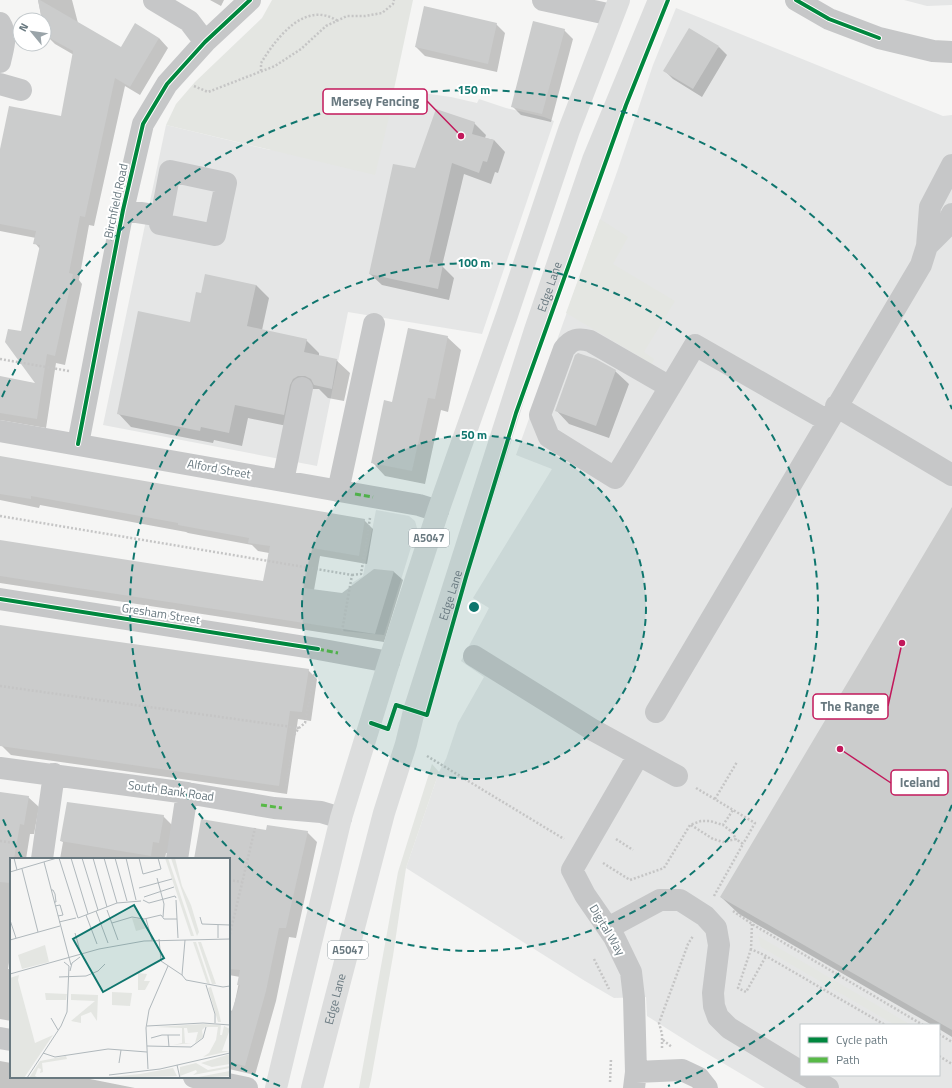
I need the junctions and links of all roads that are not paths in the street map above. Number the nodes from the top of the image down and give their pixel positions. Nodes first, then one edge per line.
1 (154, 0) edge
2 (250, 0) edge
3 (543, 0) edge
4 (659, 0) edge
5 (796, 0) edge
6 (616, 8) edge
7 (0, 23) edge
8 (205, 42) junction
9 (952, 52) edge
10 (0, 62) edge
11 (0, 84) edge
12 (21, 90) dead end
13 (952, 164) edge
14 (123, 210) junction
15 (161, 216) dead end
16 (950, 225) edge
17 (928, 246) junction
18 (374, 324) dead end
19 (670, 387) junction
20 (302, 388) dead end
21 (832, 414) junction
22 (0, 431) edge
23 (78, 444) junction
24 (952, 475) edge
25 (283, 481) junction
26 (355, 494) junction
27 (438, 511) junction
28 (0, 599) edge
29 (474, 656) dead end
30 (389, 662) junction
31 (656, 712) dead end
32 (638, 756) junction
33 (0, 768) edge
34 (54, 774) junction
35 (677, 776) road end
36 (187, 793) junction
37 (341, 818) junction
38 (42, 858) edge
39 (176, 858) edge
40 (608, 928) junction
41 (0, 1038) edge
42 (10, 1040) edge
43 (800, 1071) edge
44 (808, 1076) edge
45 (199, 1078) edge
46 (635, 1080) edge
47 (247, 1088) edge
48 (276, 1088) edge
49 (312, 1088) edge
50 (707, 1088) edge
51 (828, 1088) edge

1 - 8 street
2 - 8 street, Birchfield Road
3 - 6 street
4 - 49 highway, Edge Lane / A5047
5 - 9 street
6 - 27 highway, A5047
7 - 10 street
8 - 14 street, Birchfield Road
11 - 12 street
13 - 17 street
14 - 15 street
14 - 23 street, Birchfield Road
16 - 17 street
17 - 21 street
18 - 26 street
19 - 19 street
19 - 21 street
20 - 25 street
21 - 24 street
21 - 31 street
22 - 23 street, Alford Street
23 - 25 street, Alford Street
25 - 26 street, Alford Street
26 - 27 street, Alford Street
27 - 30 highway, A5047
28 - 30 street, Gresham Street
29 - 32 street
30 - 37 highway, A5047
32 - 35 street
32 - 40 street, Digital Way
33 - 34 street, South Bank Road
34 - 36 street, South Bank Road
34 - 38 street
36 - 37 street, South Bank Road
36 - 39 street
37 - 48 highway, A5047
40 - 43 street
40 - 46 street, Digital Way
41 - 42 street
44 - 51 street
45 - 47 street
46 - 50 street

